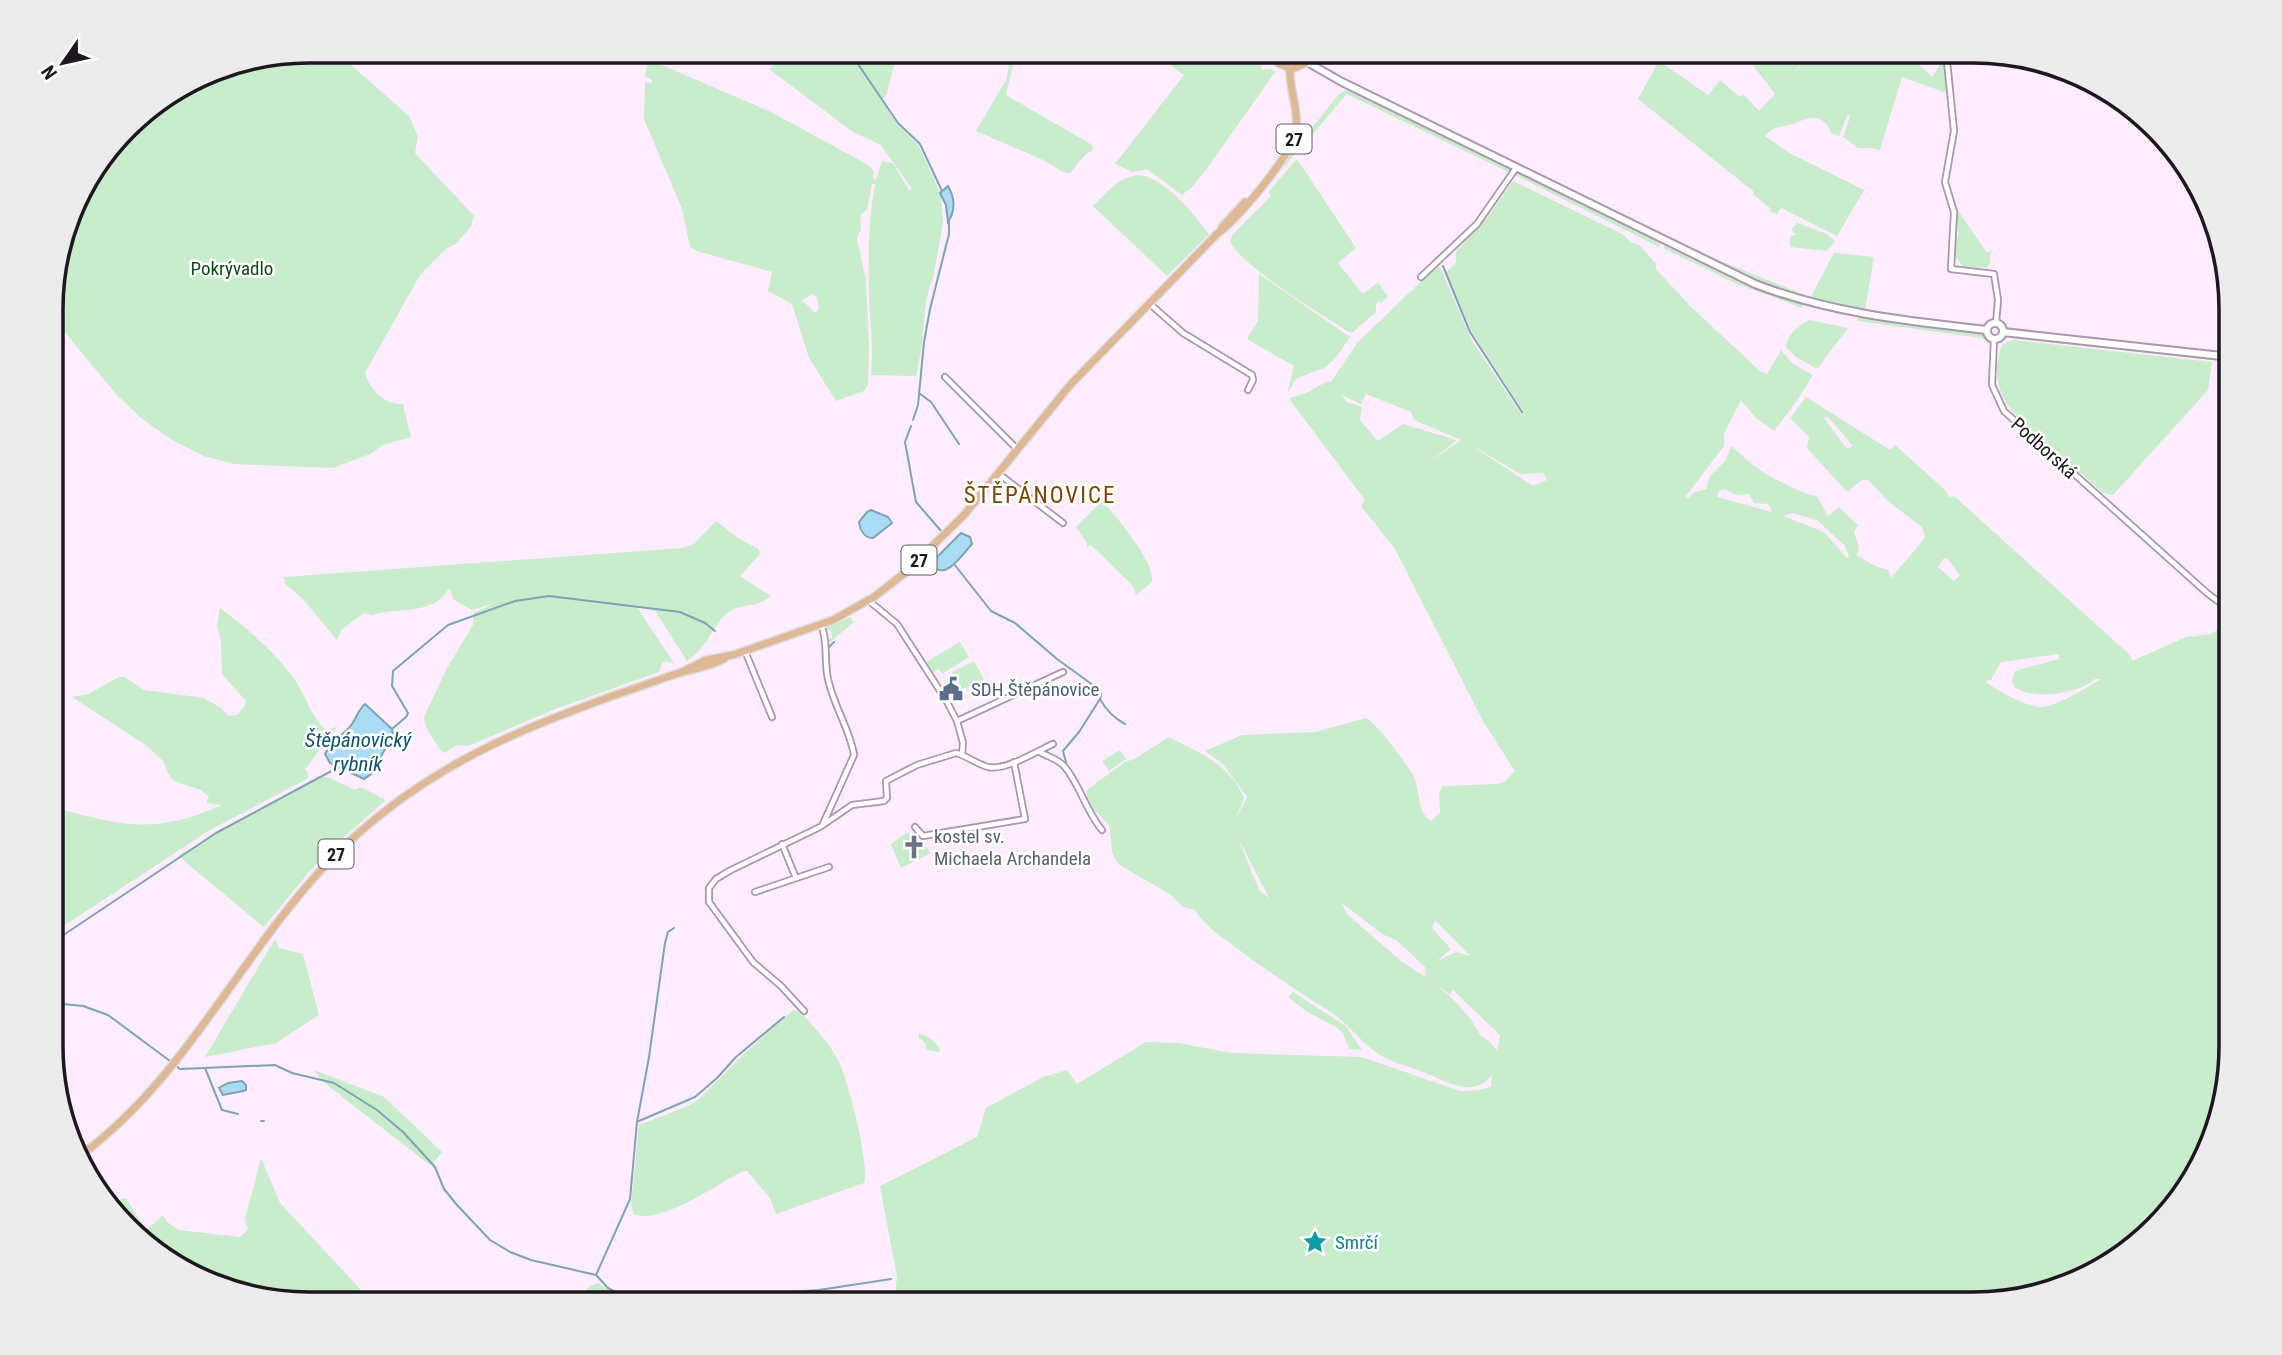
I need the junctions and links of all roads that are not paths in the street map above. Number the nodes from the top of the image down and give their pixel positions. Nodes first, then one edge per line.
1 (1279, 63) edge
2 (1305, 63) edge
3 (1309, 63) edge
4 (1947, 63) edge
5 (1290, 69) junction
6 (1516, 168) junction
7 (1421, 276) dead end
8 (1150, 303) junction
9 (1996, 323) junction
10 (1987, 330) junction
11 (2003, 332) junction
12 (1994, 339) junction
13 (2218, 356) edge
14 (945, 377) dead end
15 (1248, 390) dead end
16 (1017, 449) junction
17 (998, 473) junction
18 (1063, 523) dead end
19 (868, 600) junction
20 (2218, 602) edge
21 (821, 624) junction
22 (745, 651) junction
23 (1063, 672) dead end
24 (772, 717) dead end
25 (957, 721) junction
26 (1053, 744) dead end
27 (1040, 752) junction
28 (962, 755) junction
29 (1014, 762) junction
30 (823, 825) junction
31 (915, 827) dead end
32 (1102, 830) dead end
33 (782, 844) junction
34 (829, 867) dead end
35 (796, 878) junction
36 (755, 892) dead end
37 (804, 1011) dead end
38 (86, 1151) edge

1 - 5 main road
2 - 5 main road
3 - 6 main road
4 - 9 street
5 - 8 main road, 27
6 - 7 street
6 - 10 main road
8 - 15 street
8 - 16 main road, 27
9 - 10 main road
9 - 11 main road
10 - 12 main road
11 - 12 main road
11 - 13 main road
12 - 20 street, Podborská
14 - 16 street
16 - 17 main road, 27
17 - 18 street
17 - 19 main road, 27
19 - 21 main road, 27
19 - 25 street
21 - 22 main road, 27
21 - 30 street
22 - 24 street
22 - 38 main road, 27
23 - 25 street
25 - 28 street
26 - 27 street
27 - 29 street
27 - 32 street
28 - 29 street
28 - 30 street
29 - 31 street
30 - 33 street
33 - 35 street
33 - 37 street
34 - 35 street
35 - 36 street

